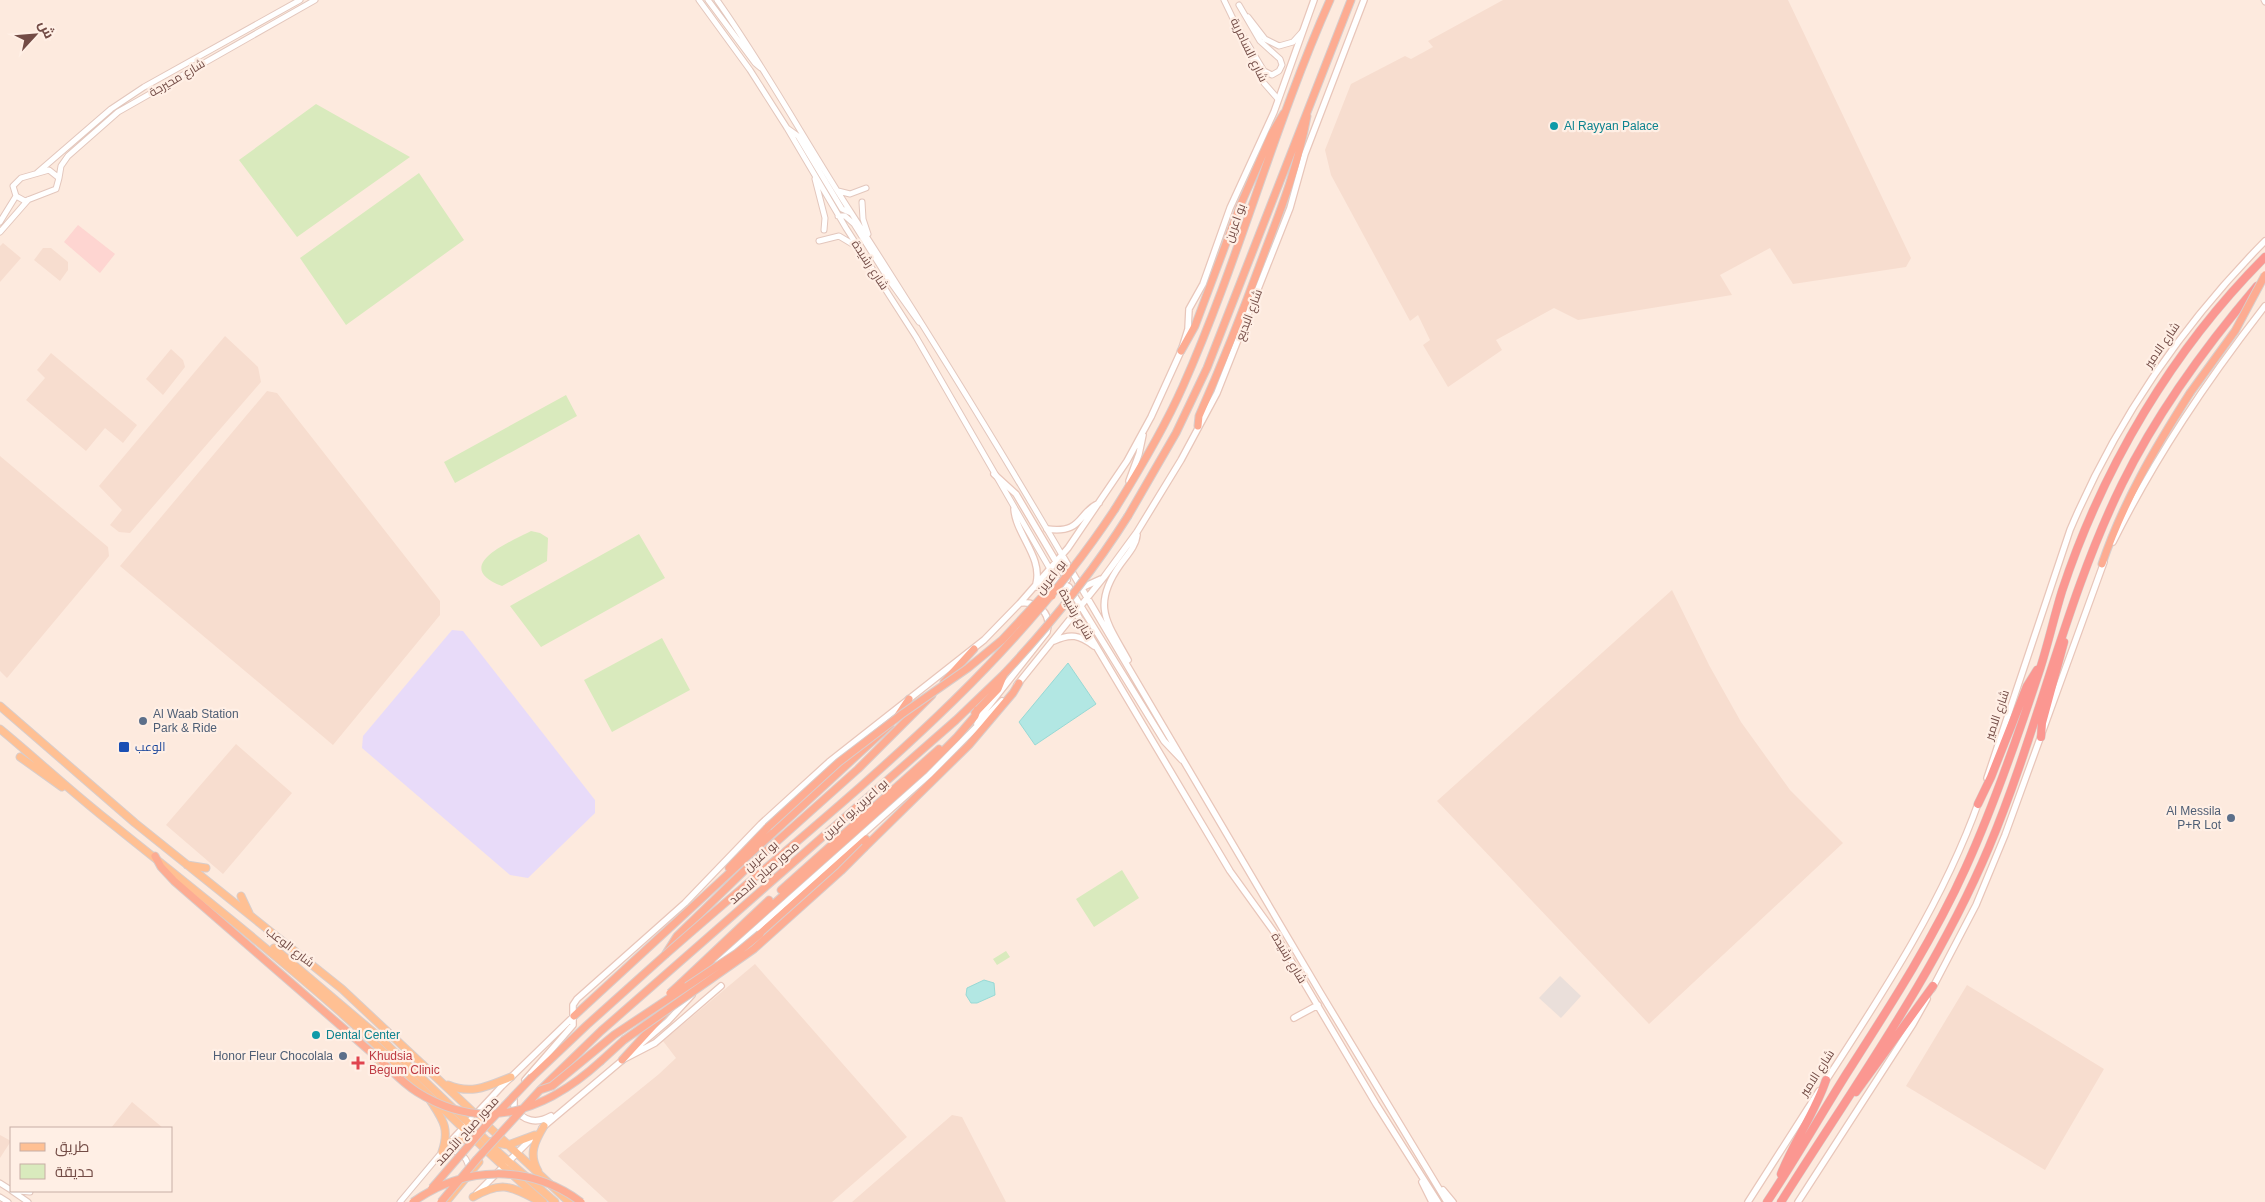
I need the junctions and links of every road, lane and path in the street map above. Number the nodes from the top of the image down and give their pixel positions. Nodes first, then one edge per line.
1 (300, 0) edge
2 (315, 0) edge
3 (699, 0) edge
4 (708, 0) edge
5 (717, 0) edge
6 (1224, 0) edge
7 (1314, 0) edge
8 (1330, 0) edge
9 (1350, 0) edge
10 (1364, 0) edge
11 (1237, 3) edge
12 (1240, 31) junction
13 (1302, 31) junction
14 (186, 65) junction
15 (762, 68) junction
16 (190, 71) junction
17 (1278, 99) junction
18 (1289, 107) junction
19 (1308, 107) junction
20 (787, 128) junction
21 (813, 171) junction
22 (37, 173) junction
23 (58, 178) junction
24 (866, 188) dead end
25 (838, 191) junction
26 (16, 196) junction
27 (28, 200) junction
28 (862, 202) dead end
29 (851, 213) junction
30 (838, 216) junction
31 (0, 222) edge
32 (824, 230) dead end
33 (0, 232) edge
34 (819, 241) dead end
35 (2265, 241) edge
36 (860, 249) junction
37 (2265, 256) edge
38 (891, 276) junction
39 (2265, 276) edge
40 (2265, 306) edge
41 (926, 328) junction
42 (1181, 351) junction
43 (1198, 426) junction
44 (1143, 433) junction
45 (994, 474) junction
46 (1101, 502) junction
47 (1014, 509) junction
48 (1047, 529) junction
49 (1137, 532) junction
50 (1062, 555) junction
51 (1056, 562) junction
52 (2102, 564) junction
53 (1050, 569) junction
54 (1072, 571) junction
55 (1104, 577) junction
56 (1058, 582) junction
57 (1069, 585) junction
58 (1034, 588) junction
59 (1082, 588) junction
60 (1052, 596) junction
61 (1088, 598) junction
62 (1020, 603) junction
63 (1082, 605) junction
64 (1076, 613) junction
65 (2065, 627) junction
66 (1052, 642) junction
67 (974, 648) junction
68 (1096, 648) junction
69 (2040, 666) junction
70 (1004, 674) junction
71 (1019, 683) junction
72 (909, 699) junction
73 (0, 706) edge
74 (977, 710) junction
75 (1158, 718) junction
76 (976, 729) junction
77 (1, 730) edge
78 (2041, 737) junction
79 (20, 757) dead end
80 (1185, 763) junction
81 (1978, 804) junction
82 (100, 814) junction
83 (891, 820) junction
84 (155, 856) junction
85 (185, 864) junction
86 (206, 868) dead end
87 (706, 895) junction
88 (241, 896) dead end
89 (252, 918) junction
90 (237, 922) junction
91 (665, 955) junction
92 (707, 975) junction
93 (1933, 986) junction
94 (1318, 1005) junction
95 (574, 1016) junction
96 (1294, 1018) dead end
97 (587, 1024) joint
98 (624, 1040) junction
99 (622, 1060) junction
100 (378, 1063) junction
101 (394, 1069) junction
102 (404, 1069) junction
103 (511, 1077) junction
104 (390, 1079) dead end
105 (1826, 1080) junction
106 (443, 1082) junction
107 (420, 1085) junction
108 (516, 1090) junction
109 (540, 1090) junction
110 (468, 1108) junction
111 (560, 1112) junction
112 (475, 1114) junction
113 (1836, 1116) junction
114 (460, 1117) junction
115 (486, 1124) junction
116 (464, 1126) junction
117 (544, 1126) junction
118 (535, 1135) junction
119 (472, 1138) junction
120 (450, 1142) junction
121 (488, 1145) junction
122 (508, 1145) junction
123 (442, 1152) junction
124 (516, 1153) junction
125 (509, 1160) junction
126 (502, 1166) junction
127 (516, 1166) junction
128 (469, 1174) junction
129 (1420, 1175) junction
130 (513, 1176) junction
131 (542, 1178) junction
132 (1438, 1186) junction
133 (14, 1192) edge
134 (1774, 1192) junction
135 (0, 1197) edge
136 (471, 1200) edge
137 (8, 1202) edge
138 (28, 1202) edge
139 (400, 1202) edge
140 (412, 1202) edge
141 (420, 1202) edge
142 (441, 1202) edge
143 (446, 1202) edge
144 (542, 1202) edge
145 (555, 1202) edge
146 (569, 1202) edge
147 (581, 1202) edge
148 (1432, 1202) edge
149 (1438, 1202) edge
150 (1447, 1202) edge
151 (1453, 1202) edge
152 (1748, 1202) edge
153 (1768, 1202) edge
154 (1781, 1202) edge
155 (1798, 1202) edge

1 - 14 street, شارع محيرجة
2 - 16 street, شارع محيرجة
3 - 20 street, شارع رشيدة
4 - 15 street
5 - 15 street, شارع رشيدة
6 - 12 street, شارع السامرية
7 - 13 main road
8 - 18 highway, بو اعرين
9 - 19 highway
10 - 43 main road, شارع البديع
11 - 12 street
11 - 13 street, شارع السامرية
12 - 17 street, شارع السامرية
13 - 17 main road
14 - 16 street
14 - 22 street, شارع محيرجة
15 - 25 street, شارع رشيدة
16 - 23 street, شارع محيرجة
17 - 42 main road
18 - 42 highway
18 - 60 highway, بو اعرين, bridge
19 - 43 highway
19 - 70 highway, bridge
20 - 21 street, شارع رشيدة
20 - 29 street
21 - 30 street, شارع رشيدة
21 - 32 street
22 - 23 street
22 - 26 street, شارع محيرجة
23 - 27 street, شارع محيرجة
24 - 25 street
25 - 29 street, شارع رشيدة
26 - 27 street
26 - 31 street
27 - 33 street
28 - 38 street
29 - 38 street, شارع رشيدة
30 - 36 street, شارع رشيدة
30 - 41 street
34 - 36 street
35 - 81 main road, شارع الامير
36 - 45 street, شارع رشيدة
37 - 69 highway, شارع الامير
38 - 41 street, شارع رشيدة
39 - 52 highway, bridge
39 - 65 highway
40 - 52 main road
41 - 48 street, شارع رشيدة
42 - 44 main road, بو اعرين
43 - 49 main road, شارع البديع
44 - 46 main road, بو اعرين
44 - 54 main road
45 - 47 street, شارع رشيدة
45 - 51 main road
46 - 48 main road
46 - 50 main road, بو اعرين
47 - 53 street, شارع رشيدة
47 - 58 main road
48 - 50 street, شارع رشيدة
49 - 55 main road, شارع البديع
49 - 75 main road
50 - 51 main road, بو اعرين
50 - 54 main road, شارع رشيدة
51 - 53 main road, بو اعرين
51 - 57 main road
52 - 78 main road
53 - 56 main road, شارع رشيدة
53 - 58 main road, بو اعرين
54 - 57 main road
54 - 59 main road, شارع رشيدة
55 - 59 main road
55 - 61 main road, شارع البديع
56 - 57 main road
56 - 58 main road
56 - 64 main road, شارع رشيدة
57 - 59 main road
57 - 63 main road
57 - 64 main road
58 - 62 main road, بو اعرين
59 - 61 main road, شارع رشيدة
60 - 87 highway, bridge
60 - 91 highway, بو اعرين, bridge
61 - 63 main road, شارع البديع
61 - 75 main road, شارع رشيدة
62 - 67 main road, بو اعرين
62 - 76 main road
63 - 64 main road
63 - 80 main road
64 - 66 main road
64 - 68 main road, شارع رشيدة
65 - 78 highway
65 - 113 highway
66 - 68 main road
66 - 71 main road
67 - 72 main road, بو اعرين
67 - 91 highway, bridge
68 - 94 main road, شارع رشيدة
69 - 81 highway
69 - 134 highway, شارع الامير
70 - 74 highway
70 - 109 highway, محور صباح الاحمد
71 - 76 main road
71 - 83 highway
72 - 87 highway
72 - 95 main road, بو اعرين
73 - 85 main road, شارع الوعب
74 - 98 highway, بو اعرين,بو اعرين, bridge
74 - 99 highway
75 - 80 main road, شارع رشيدة
76 - 92 main road
77 - 82 main road, شارع الوعب
78 - 93 main road
79 - 82 main road
80 - 132 main road, شارع رشيدة
81 - 105 main road, شارع الامير
82 - 84 main road, شارع الوعب
83 - 98 highway, bridge
83 - 109 highway, bridge
84 - 90 main road, شارع الوعب
84 - 100 highway
85 - 86 main road
85 - 89 main road, شارع الوعب
87 - 95 highway
88 - 89 main road
89 - 106 main road, شارع الوعب
90 - 102 main road, شارع الوعب
90 - 114 main road
91 - 97 highway, بو اعرين
92 - 99 main road
92 - 99 main road
93 - 113 highway
93 - 155 main road
94 - 96 main road
94 - 129 main road, شارع رشيدة
95 - 103 main road
95 - 108 main road
97 - 141 highway, محور صباح الأحمد, bridge
98 - 100 highway, bridge
99 - 111 main road
100 - 101 main road
101 - 102 main road
101 - 104 main road
102 - 107 main road, شارع الوعب
103 - 106 main road
103 - 112 main road
105 - 134 highway
105 - 152 main road, شارع الامير
106 - 110 main road, شارع الوعب
107 - 116 main road, شارع الوعب
107 - 123 main road
108 - 111 main road
108 - 115 main road
109 - 142 highway, محور صباح الأحمد, bridge
110 - 112 main road, شارع الوعب
110 - 114 main road
111 - 117 main road
112 - 115 main road, شارع الوعب
112 - 116 main road, محور صباح الأحمد
112 - 121 main road
113 - 154 highway
114 - 116 main road
115 - 121 main road
115 - 122 main road, شارع الوعب
116 - 119 main road, شارع الوعب
116 - 120 main road, محور صباح الأحمد
116 - 121 main road
117 - 118 main road
117 - 131 main road
118 - 122 main road
118 - 124 main road
119 - 120 main road
119 - 121 main road
120 - 123 main road, محور صباح الأحمد
121 - 122 main road
121 - 125 main road
121 - 126 main road
121 - 128 main road
122 - 124 main road, شارع الوعب
123 - 128 street
123 - 139 street, محور صباح الأحمد
124 - 125 main road
124 - 131 main road, شارع الوعب
125 - 126 main road
125 - 127 main road
126 - 130 main road
126 - 136 main road
127 - 130 main road
127 - 145 main road
128 - 143 main road
129 - 148 main road
129 - 149 main road, شارع رشيدة
130 - 144 main road
131 - 146 main road, شارع الوعب
132 - 150 main road, شارع رشيدة
132 - 151 main road
133 - 138 street
134 - 153 highway, شارع الامير
135 - 137 street
136 - 144 main road
140 - 147 highway, bridge

